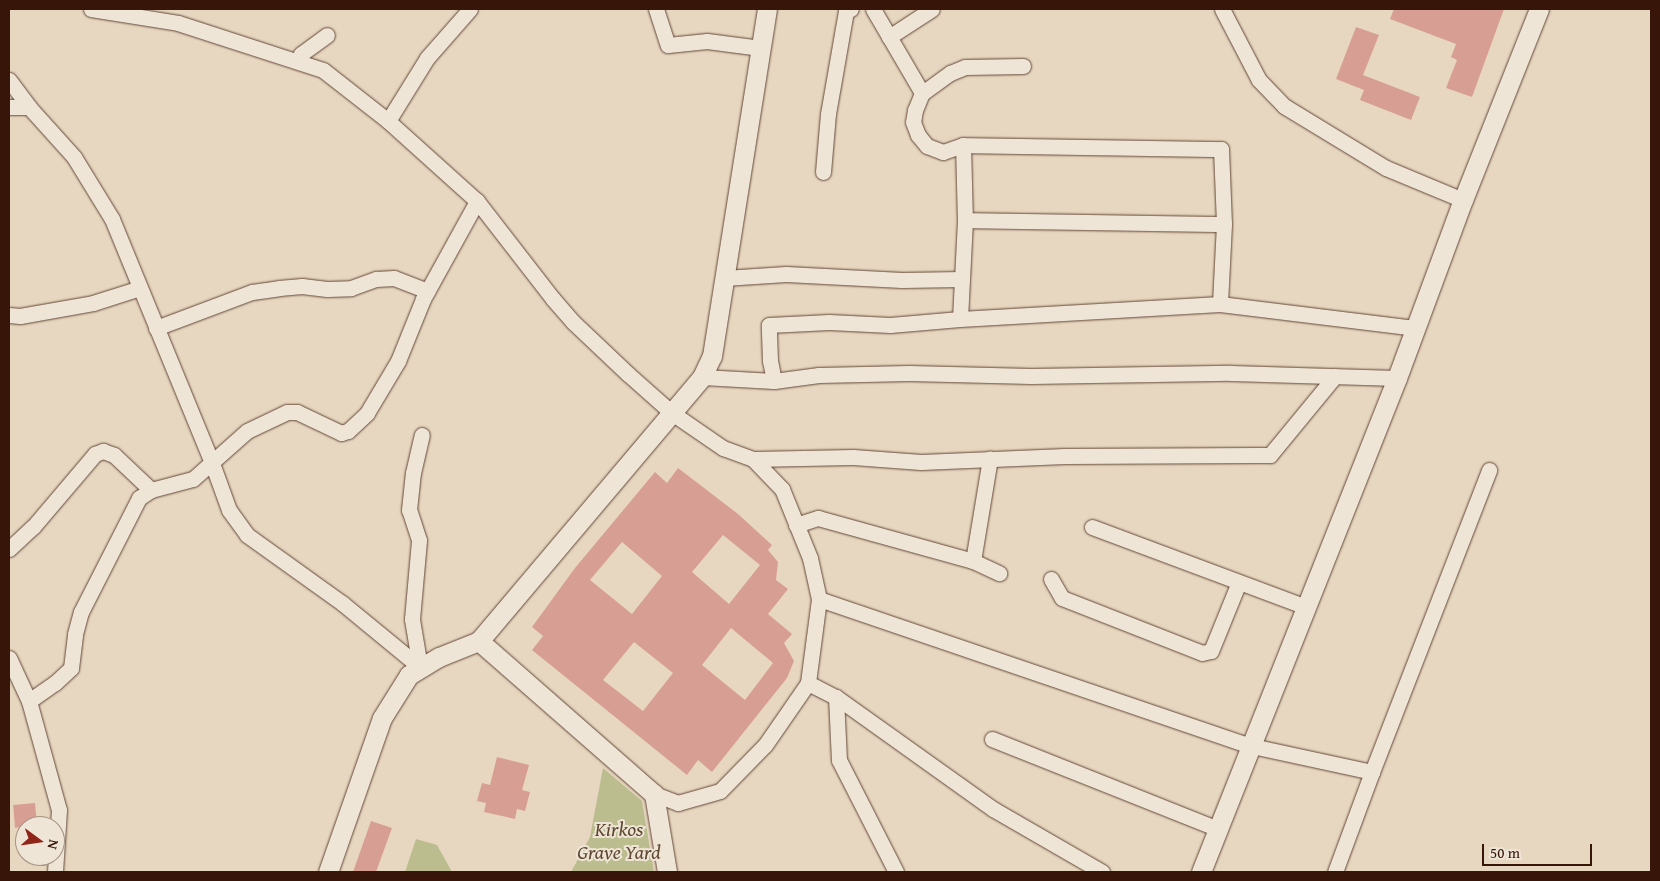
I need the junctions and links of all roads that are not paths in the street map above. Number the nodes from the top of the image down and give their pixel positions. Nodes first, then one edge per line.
1 (91, 9) edge
2 (470, 9) edge
3 (656, 9) edge
4 (767, 9) edge
5 (851, 9) edge
6 (873, 9) edge
7 (932, 9) edge
8 (1222, 9) edge
9 (1539, 9) edge
10 (123, 12) edge
11 (326, 35) dead end
12 (889, 37) junction
13 (761, 48) junction
14 (299, 62) junction
15 (1023, 66) dead end
16 (9, 80) edge
17 (922, 93) junction
18 (9, 107) edge
19 (29, 107) junction
20 (388, 121) junction
21 (963, 145) junction
22 (823, 172) dead end
23 (1463, 200) junction
24 (477, 201) junction
25 (965, 220) junction
26 (1224, 224) junction
27 (724, 278) junction
28 (962, 279) junction
29 (140, 288) junction
30 (428, 291) junction
31 (1220, 304) junction
32 (9, 315) edge
33 (960, 319) junction
34 (156, 328) junction
35 (1415, 328) junction
36 (1335, 376) junction
37 (702, 377) junction
38 (1397, 378) junction
39 (774, 381) junction
40 (672, 412) junction
41 (422, 435) dead end
42 (990, 458) junction
43 (753, 459) junction
44 (212, 462) junction
45 (1489, 470) dead end
46 (151, 490) junction
47 (796, 525) junction
48 (1092, 526) dead end
49 (9, 549) edge
50 (973, 561) junction
51 (1000, 573) dead end
52 (1052, 579) dead end
53 (1239, 582) junction
54 (818, 599) junction
55 (1306, 608) junction
56 (479, 641) junction
57 (9, 658) edge
58 (420, 667) junction
59 (808, 683) junction
60 (836, 697) junction
61 (30, 701) junction
62 (992, 739) dead end
63 (1252, 746) junction
64 (1372, 772) junction
65 (654, 794) junction
66 (1218, 829) junction
67 (55, 872) edge
68 (328, 872) edge
69 (668, 872) edge
70 (896, 872) edge
71 (1102, 872) edge
72 (1201, 872) edge
73 (1335, 872) edge

1 - 10 street
2 - 20 street
3 - 13 street
4 - 13 street
5 - 22 street
6 - 12 street
7 - 12 street
8 - 23 street
9 - 23 street
10 - 14 street
11 - 14 street
12 - 17 street
13 - 27 street
14 - 20 street
15 - 17 street
16 - 19 street
17 - 21 street
18 - 19 street
19 - 29 street
20 - 24 street
21 - 25 street
21 - 26 street
23 - 35 street
24 - 30 street
24 - 40 street
25 - 26 street
25 - 28 street
26 - 31 street
27 - 28 street
27 - 37 street
28 - 33 street
29 - 32 street
29 - 34 street
30 - 34 street
30 - 44 street
31 - 33 street
31 - 35 street
33 - 39 street
34 - 44 street
35 - 38 street
36 - 38 street
36 - 39 street
36 - 42 street
37 - 39 street
37 - 40 street
38 - 55 street
40 - 43 street
40 - 56 street
41 - 58 street
42 - 43 street
42 - 50 street
43 - 47 street
44 - 46 street
44 - 58 street
45 - 64 street
46 - 49 street
46 - 61 street
47 - 50 street
47 - 54 street
48 - 53 street
50 - 51 street
52 - 53 street
53 - 55 street
54 - 59 street
54 - 63 street
55 - 63 street
56 - 58 street
56 - 65 street
57 - 61 street
58 - 68 street
59 - 60 street
59 - 65 street
60 - 70 street
60 - 71 street
61 - 67 street
62 - 66 street
63 - 64 street
63 - 66 street
64 - 73 street
65 - 69 street
66 - 72 street

